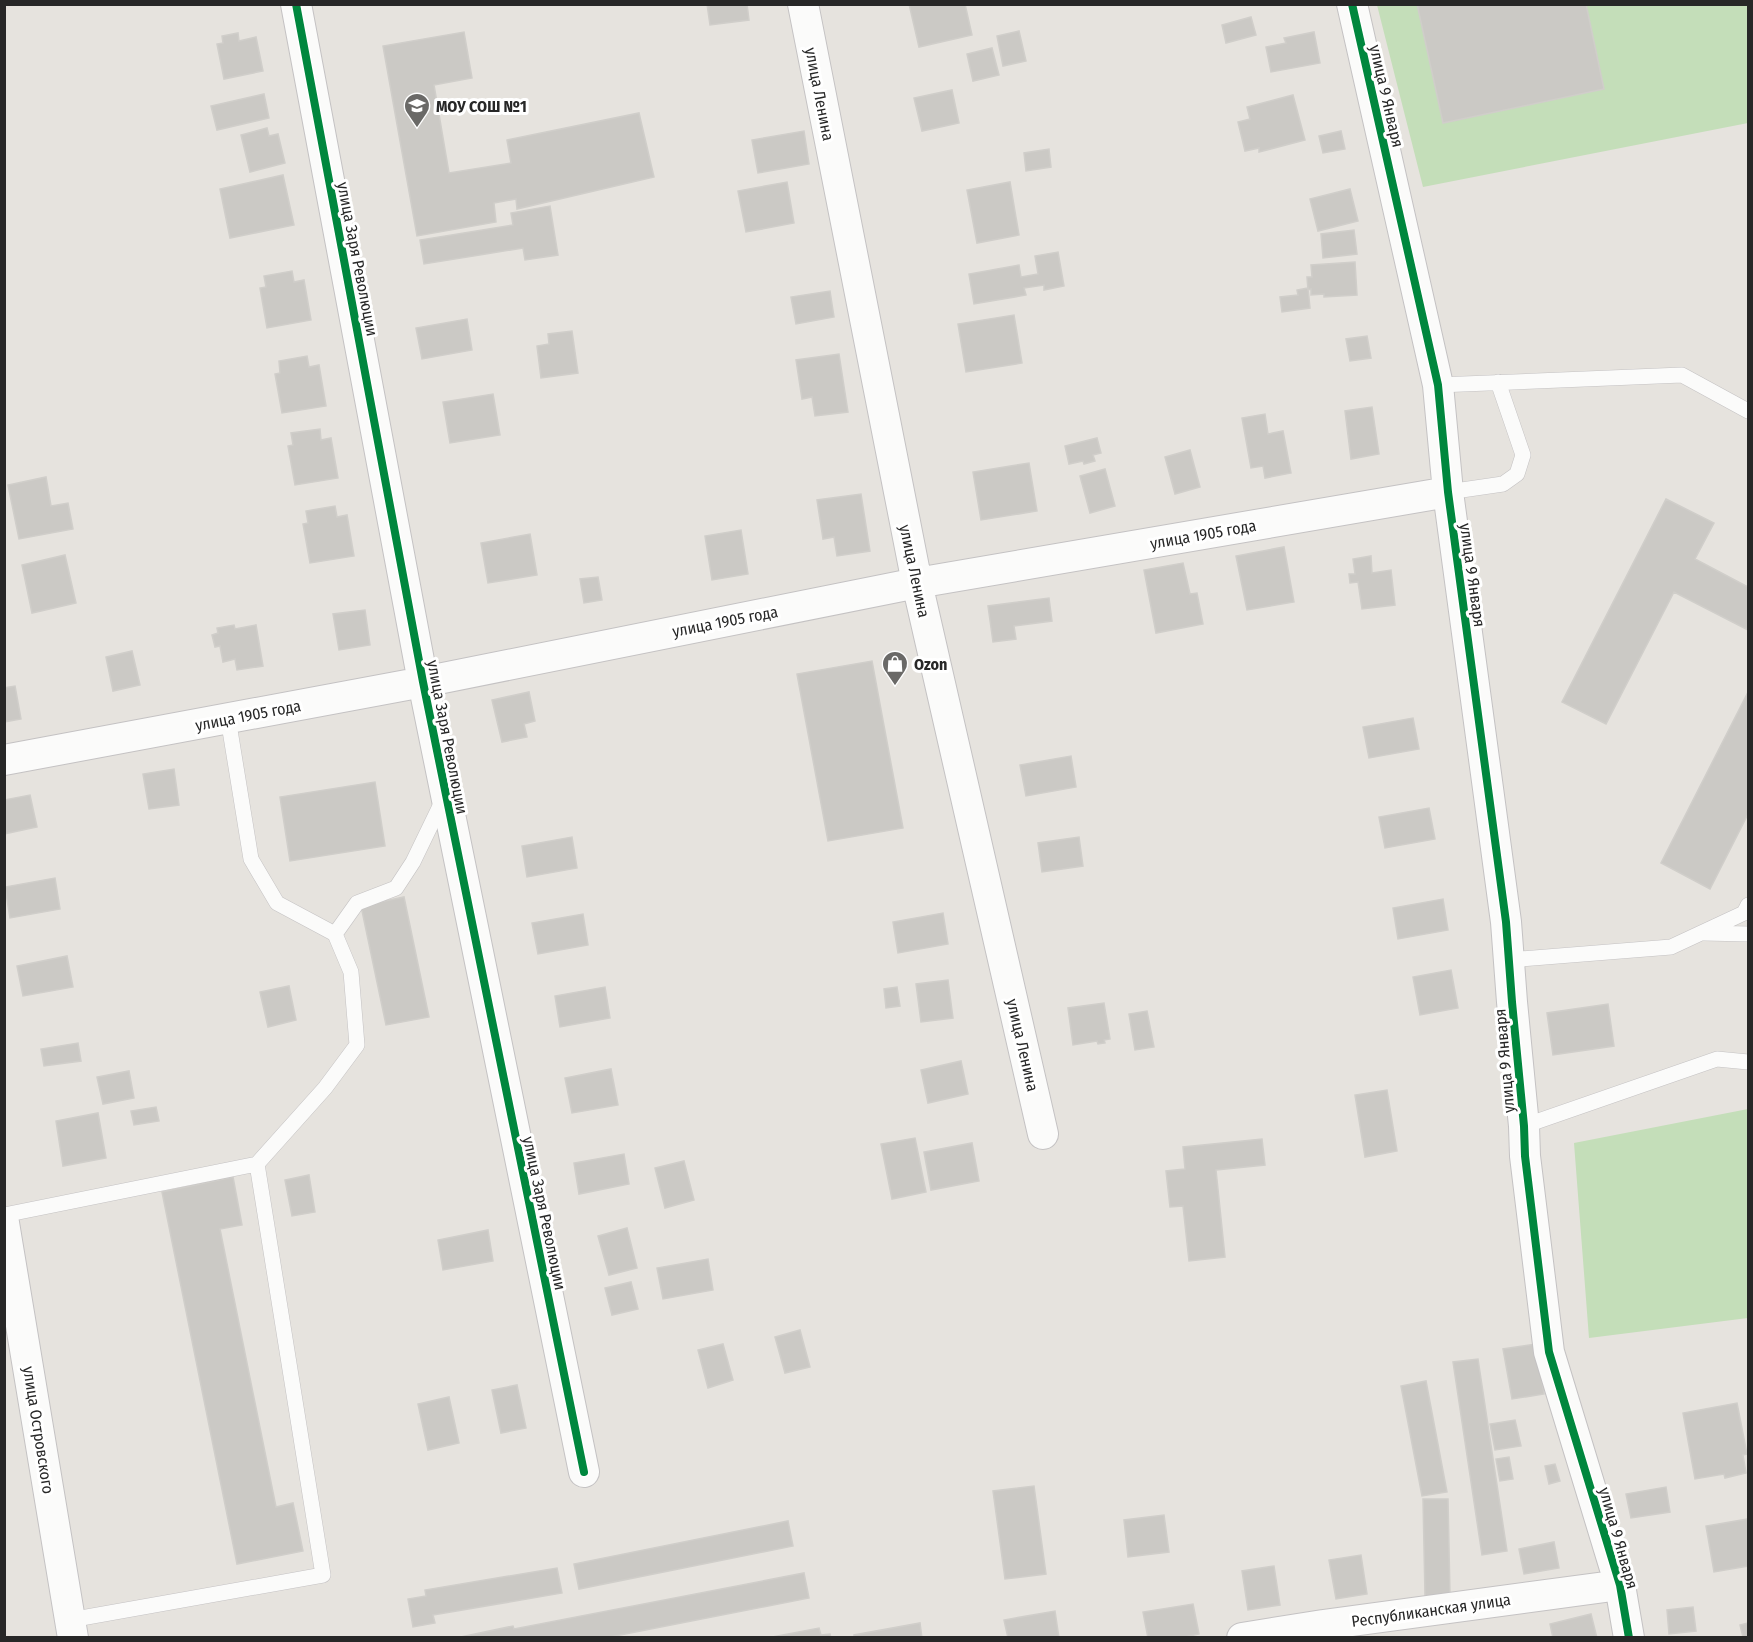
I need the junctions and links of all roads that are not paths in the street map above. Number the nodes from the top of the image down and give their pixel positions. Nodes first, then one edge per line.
1 (296, 4) edge
2 (802, 4) edge
3 (1352, 4) edge
4 (1498, 382) junction
5 (1438, 385) junction
6 (1749, 411) edge
7 (1448, 492) junction
8 (917, 583) junction
9 (423, 682) junction
10 (228, 718) junction
11 (4, 760) edge
12 (446, 795) junction
13 (1749, 905) edge
14 (1701, 933) junction
15 (334, 934) junction
16 (1749, 934) edge
17 (1509, 960) junction
18 (1749, 1062) edge
19 (1524, 1126) junction
20 (1043, 1134) dead end
21 (257, 1164) junction
22 (4, 1215) edge
23 (4, 1223) edge
24 (13, 1333) edge
25 (584, 1472) dead end
26 (1620, 1585) junction
27 (71, 1629) edge
28 (1324, 1631) edge
29 (1242, 1638) edge
30 (1629, 1638) edge

1 - 9 street, улица Заря Революции
2 - 8 street, улица Ленина
3 - 5 street, улица 9 Января
4 - 5 lane
4 - 6 lane
4 - 7 lane
5 - 7 street, улица 9 Января
7 - 8 street, улица 1905 года
7 - 17 street, улица 9 Января
8 - 9 street, улица 1905 года
8 - 20 street, улица Ленина
9 - 10 street, улица 1905 года
9 - 12 street, улица Заря Революции
10 - 11 street, улица 1905 года
10 - 15 lane
12 - 15 lane
12 - 25 street, улица Заря Революции
13 - 14 lane
14 - 16 lane
14 - 17 lane
15 - 21 lane
17 - 19 street, улица 9 Января
18 - 19 lane
19 - 26 street, улица 9 Января
21 - 22 lane
21 - 27 lane
23 - 24 street, улица Островского
24 - 27 street, улица Островского
26 - 28 street, Республиканская улица
26 - 30 street, улица 9 Января
28 - 29 street, Республиканская улица

